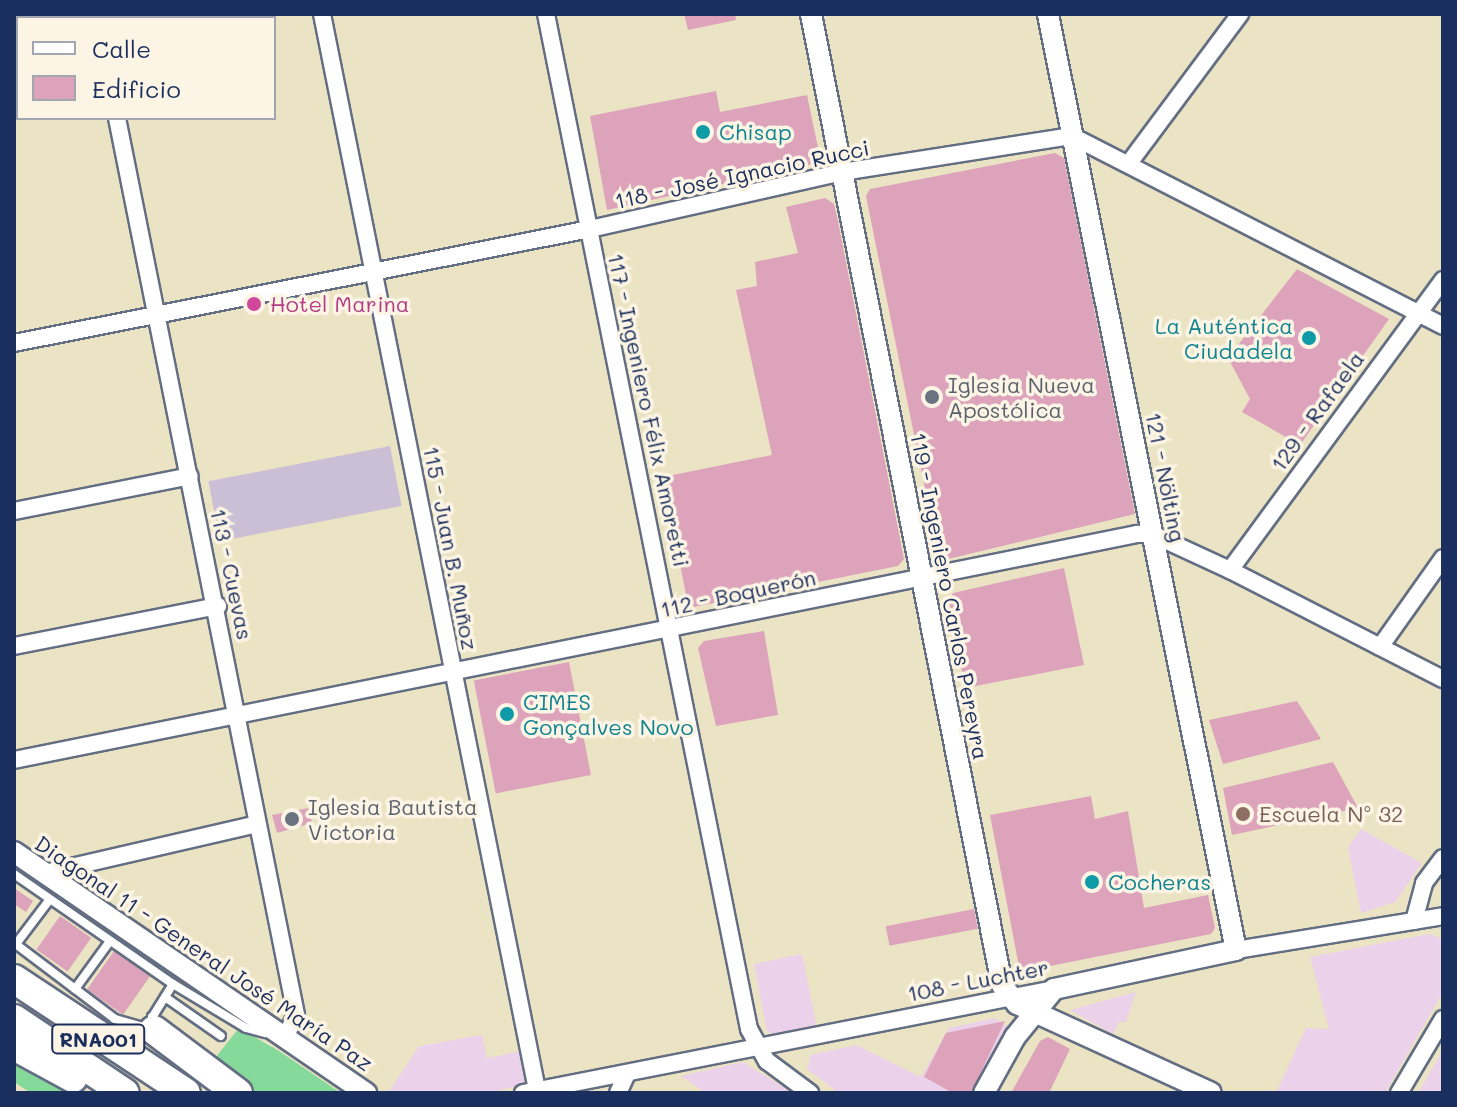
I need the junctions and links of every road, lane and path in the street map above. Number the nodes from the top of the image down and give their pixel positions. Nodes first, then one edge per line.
1 (322, 14) edge
2 (546, 14) edge
3 (811, 14) edge
4 (1048, 14) edge
5 (1240, 14) edge
6 (117, 120) edge
7 (1072, 136) junction
8 (1129, 163) junction
9 (842, 172) junction
10 (590, 229) junction
11 (375, 271) junction
12 (1443, 280) edge
13 (158, 314) junction
14 (1419, 314) junction
15 (1443, 326) edge
16 (14, 343) edge
17 (190, 476) junction
18 (14, 511) edge
19 (1152, 534) junction
20 (1443, 558) edge
21 (1230, 570) junction
22 (921, 578) junction
23 (218, 606) junction
24 (672, 629) junction
25 (14, 646) edge
26 (1380, 647) junction
27 (453, 671) junction
28 (1443, 679) edge
29 (237, 716) junction
30 (14, 760) edge
31 (257, 824) junction
32 (14, 852) edge
33 (1443, 858) edge
34 (45, 873) junction
35 (14, 874) edge
36 (50, 899) junction
37 (1443, 916) edge
38 (1414, 921) junction
39 (110, 941) junction
40 (15, 944) edge
41 (1236, 950) junction
42 (14, 979) edge
43 (173, 984) junction
44 (75, 989) junction
45 (1054, 989) junction
46 (165, 997) junction
47 (1007, 997) junction
48 (1035, 1012) junction
49 (14, 1019) edge
50 (1443, 1019) edge
51 (154, 1030) junction
52 (221, 1036) dead end
53 (285, 1038) junction
54 (14, 1046) edge
55 (757, 1050) junction
56 (627, 1074) junction
57 (530, 1092) edge
58 (104, 1093) edge
59 (125, 1093) edge
60 (186, 1093) edge
61 (238, 1093) edge
62 (366, 1093) edge
63 (618, 1093) edge
64 (810, 1093) edge
65 (984, 1093) edge
66 (1211, 1093) edge
67 (1399, 1093) edge

1 - 11 street, 115 - Juan B. Muñoz
2 - 10 street, 117 - Ingeniero Félix Amoretti
3 - 9 street, 119 - Ingeniero Carlos Pereyra
4 - 7 street, 121 - Nölting
5 - 8 street
6 - 13 street, 113 - Cuevas
7 - 8 street
7 - 9 street, 118 - José Ignacio Rucci
7 - 19 street, 121 - Nölting
8 - 14 street
9 - 10 street, 118 - José Ignacio Rucci
9 - 22 street, 119 - Ingeniero Carlos Pereyra
10 - 11 street, 118 - José Ignacio Rucci
10 - 24 street, 117 - Ingeniero Félix Amoretti
11 - 13 street, 118 - José Ignacio Rucci
11 - 27 street, 115 - Juan B. Muñoz
12 - 14 street, 129 - Rafaela
13 - 16 street, 118 - José Ignacio Rucci
13 - 17 street, 113 - Cuevas
14 - 15 street
14 - 21 street, 129 - Rafaela
17 - 18 street
17 - 23 street, 113 - Cuevas
19 - 21 street
19 - 22 street, 112 - Boquerón
19 - 41 street, 121 - Nölting
20 - 26 street
21 - 26 street
22 - 24 street, 112 - Boquerón
22 - 47 street, 119 - Ingeniero Carlos Pereyra
23 - 25 street
23 - 29 street, 113 - Cuevas
24 - 27 street, 112 - Boquerón
24 - 55 street, 117 - Ingeniero Félix Amoretti
26 - 28 street
27 - 29 street, 112 - Boquerón
27 - 57 street, 115 - Juan B. Muñoz
29 - 30 street, 112 - Boquerón
29 - 31 street, 113 - Cuevas
31 - 34 street
31 - 53 street, 113 - Cuevas
32 - 34 street, Diagonal 11 - General José María Paz
33 - 38 street
34 - 53 street, Diagonal 11 - General José María Paz
35 - 36 lane
36 - 39 lane
36 - 40 lane
37 - 38 street, 108 - Luchter
38 - 41 street, 108 - Luchter
39 - 43 lane
39 - 44 lane
40 - 44 lane
41 - 45 street, 108 - Luchter
42 - 60 highway, RNA001
43 - 46 lane
43 - 53 lane
44 - 51 lane
45 - 47 street, 108 - Luchter
45 - 48 street
46 - 51 lane
46 - 52 lane
47 - 48 street
47 - 55 street, 108 - Luchter
48 - 65 street
48 - 66 street
49 - 59 highway, RNA001
50 - 67 street
51 - 61 highway
53 - 62 street, Diagonal 11 - General José María Paz
54 - 58 highway
55 - 56 street, 108 - Luchter
55 - 64 street
56 - 57 street, 108 - Luchter
56 - 63 street

